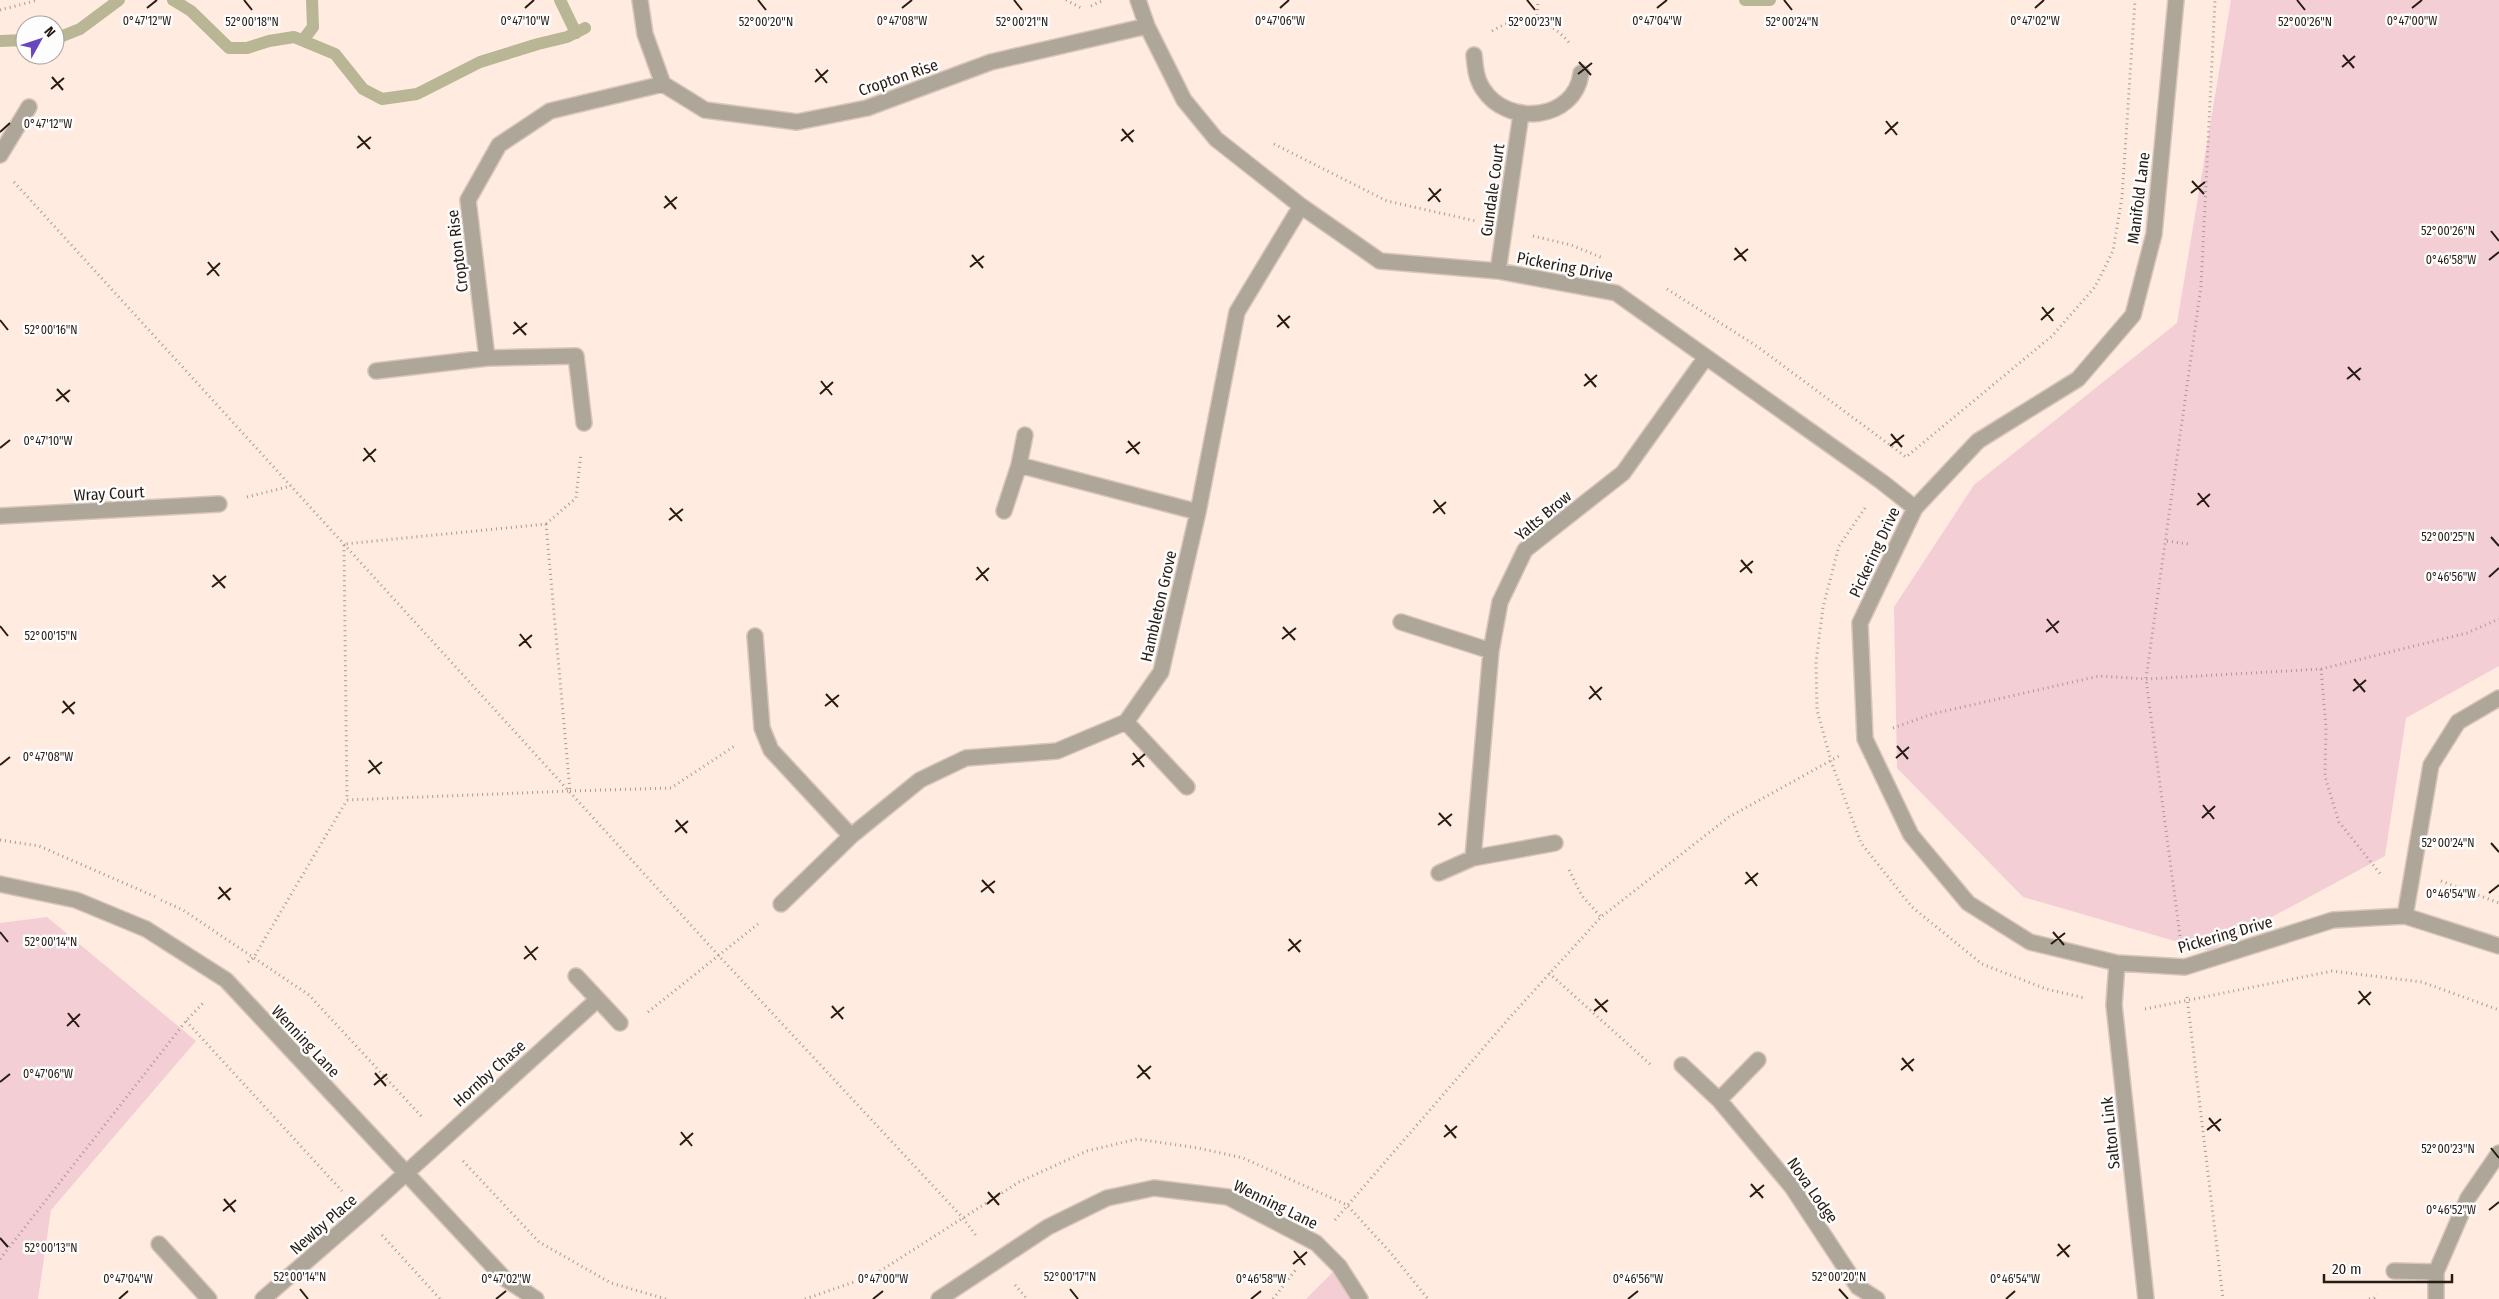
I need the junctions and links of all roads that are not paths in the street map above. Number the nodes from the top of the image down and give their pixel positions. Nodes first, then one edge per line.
1 (640, 0) edge
2 (1138, 0) edge
3 (2176, 0) edge
4 (1147, 26) junction
5 (1474, 55) road end
6 (1581, 73) road end
7 (663, 84) junction
8 (29, 107) dead end
9 (1521, 114) junction
10 (0, 155) edge
11 (1301, 206) junction
12 (1498, 271) junction
13 (1706, 357) junction
14 (487, 358) junction
15 (376, 371) dead end
16 (584, 423) road end
17 (1025, 435) dead end
18 (1019, 465) junction
19 (219, 504) road end
20 (1915, 508) junction
21 (1004, 511) dead end
22 (1198, 512) junction
23 (0, 516) edge
24 (1401, 622) dead end
25 (754, 636) dead end
26 (1492, 651) junction
27 (2499, 698) edge
28 (1126, 722) junction
29 (1188, 787) dead end
30 (852, 836) junction
31 (1555, 843) road end
32 (1473, 858) junction
33 (1439, 873) dead end
34 (0, 884) edge
35 (781, 904) road end
36 (2405, 916) junction
37 (2499, 946) edge
38 (2117, 963) junction
39 (576, 976) dead end
40 (597, 1000) junction
41 (620, 1023) road end
42 (1758, 1060) dead end
43 (1682, 1065) road end
44 (1719, 1100) junction
45 (2499, 1153) edge
46 (404, 1174) junction
47 (159, 1244) dead end
48 (2394, 1271) dead end
49 (2436, 1272) junction
50 (208, 1299) edge
51 (263, 1299) edge
52 (536, 1299) edge
53 (938, 1299) edge
54 (1360, 1299) edge
55 (1876, 1299) edge
56 (2146, 1299) edge
57 (2436, 1299) edge

1 - 7 street
2 - 4 street, Pickering Drive
3 - 20 street, Manifold Lane
4 - 7 street, Cropton Rise
4 - 11 street, Pickering Drive
5 - 9 street
6 - 9 street
7 - 14 street, Cropton Rise
8 - 10 street
9 - 12 street, Gundale Court
11 - 12 street, Pickering Drive
11 - 22 street, Hambleton Grove
12 - 13 street, Pickering Drive
13 - 20 street, Pickering Drive
13 - 26 street, Yalts Brow
14 - 15 street
14 - 16 street
17 - 18 street
18 - 21 street
18 - 22 street
19 - 23 street, Wray Court
20 - 38 street, Pickering Drive
22 - 28 street, Hambleton Grove
24 - 26 street
25 - 30 street
26 - 32 street, Yalts Brow
27 - 36 street
28 - 29 street
28 - 30 street
30 - 35 street
31 - 32 street
32 - 33 street
34 - 46 street, Wenning Lane
36 - 37 street, Pickering Drive
36 - 38 street, Pickering Drive
38 - 56 street, Salton Link
39 - 40 street
40 - 41 street
40 - 46 street, Hornby Chase
42 - 44 street
43 - 44 street, Nova Lodge
44 - 55 street, Nova Lodge
45 - 49 street
46 - 51 street, Newby Place
46 - 52 street, Wenning Lane
47 - 50 street
48 - 49 street
49 - 57 street
53 - 54 street, Wenning Lane

